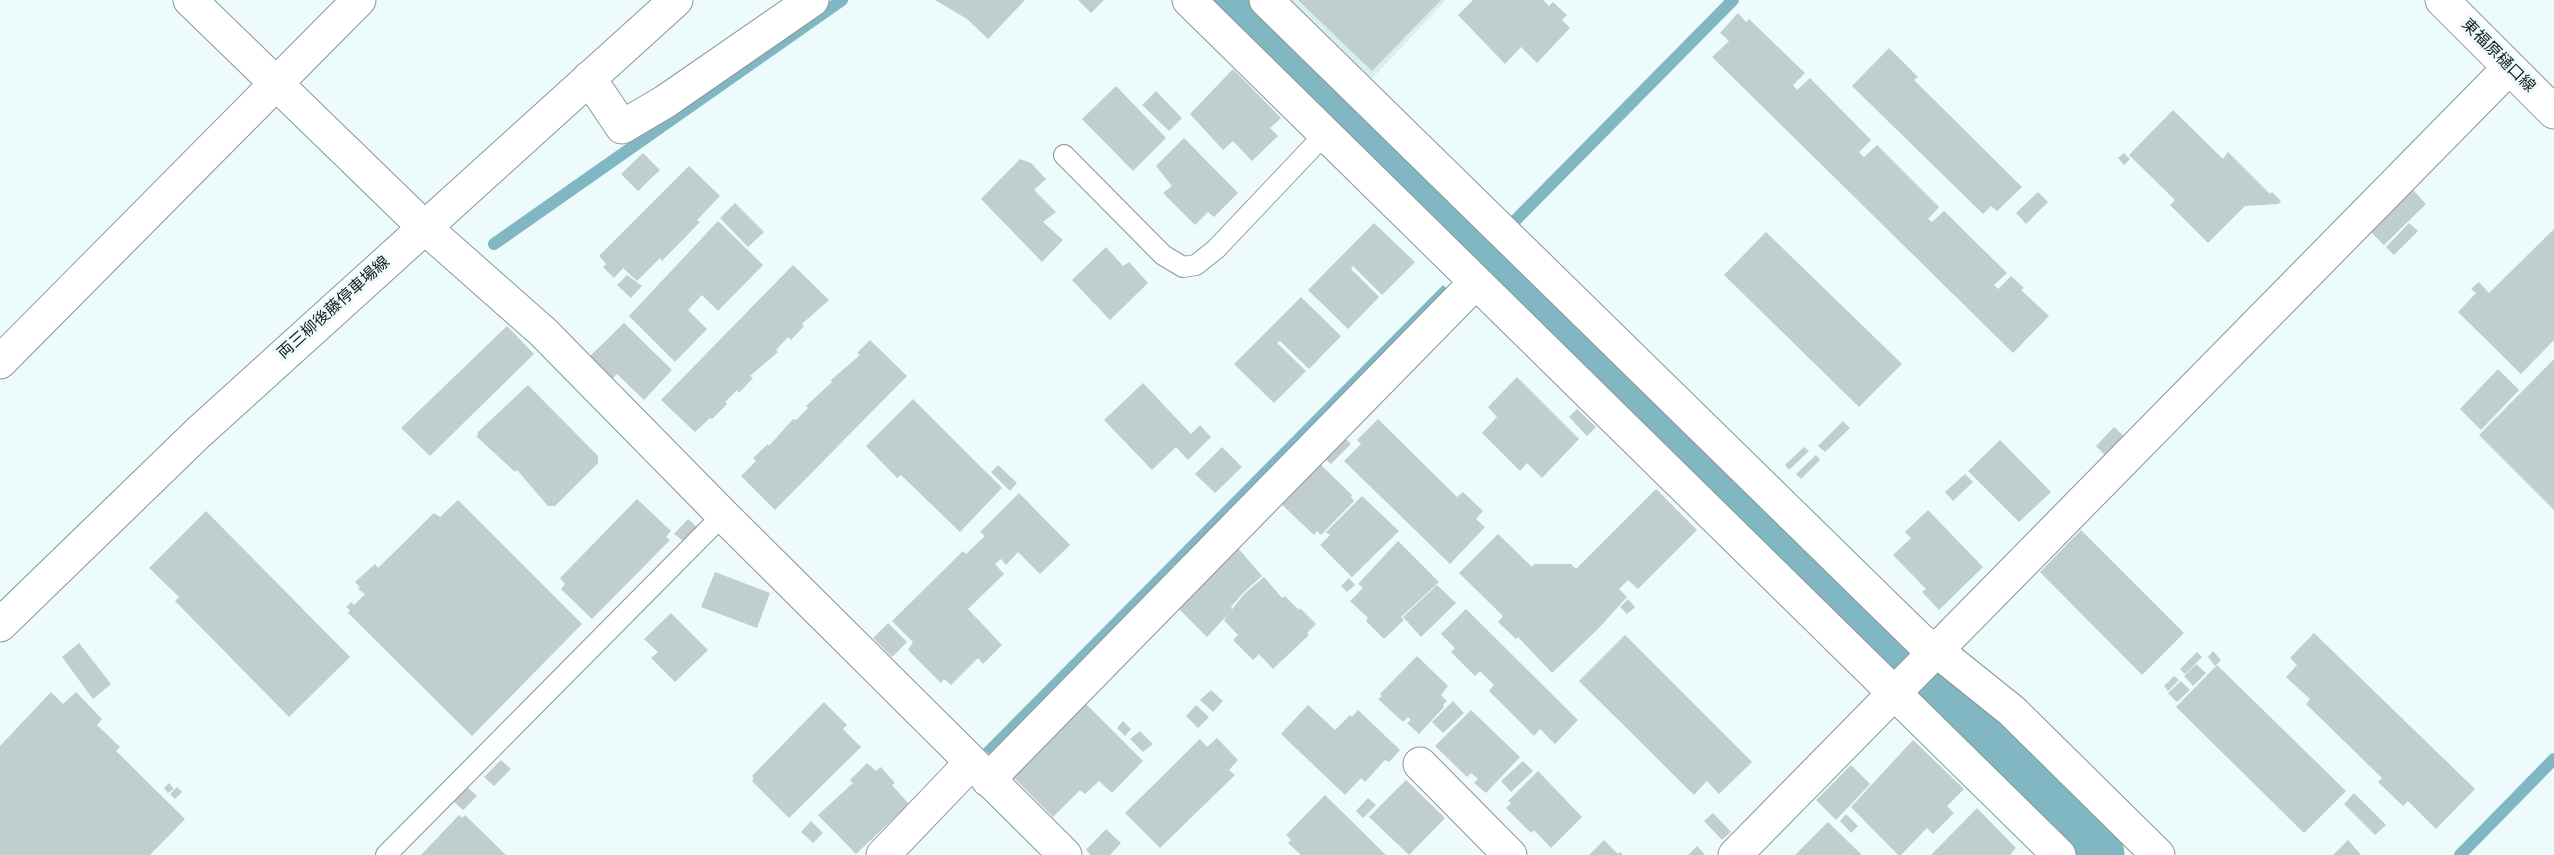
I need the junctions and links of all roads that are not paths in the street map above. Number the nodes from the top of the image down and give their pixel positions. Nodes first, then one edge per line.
1 (189, 0) edge
2 (359, 0) edge
3 (676, 0) edge
4 (812, 0) edge
5 (1189, 0) edge
6 (1266, 0) edge
7 (2442, 0) edge
8 (2509, 68) junction
9 (589, 78) junction
10 (277, 84) junction
11 (2554, 112) edge
12 (1325, 134) junction
13 (1064, 155) dead end
14 (423, 226) junction
15 (1475, 283) junction
16 (0, 362) edge
17 (723, 515) junction
18 (0, 625) edge
19 (1932, 654) junction
20 (1897, 690) junction
21 (1420, 764) dead end
22 (979, 772) junction
23 (1741, 853) edge
24 (386, 855) edge
25 (883, 855) edge
26 (1065, 855) edge
27 (1510, 855) edge
28 (2059, 855) edge
29 (2158, 855) edge

1 - 10 street
2 - 10 street
3 - 9 street, 両三柳後藤停車場線
4 - 9 street
5 - 12 street
6 - 19 street
7 - 8 street, 東福原樋口線
8 - 11 street, 東福原樋口線
8 - 19 street
9 - 14 street, 両三柳後藤停車場線
10 - 14 street
10 - 16 street
12 - 13 lane
12 - 15 street
14 - 17 street
14 - 18 street, 両三柳後藤停車場線
15 - 20 street
15 - 22 street
17 - 22 street
17 - 24 lane
19 - 20 street
19 - 29 street
20 - 23 street
20 - 28 street
21 - 27 street
22 - 25 street
22 - 26 street

